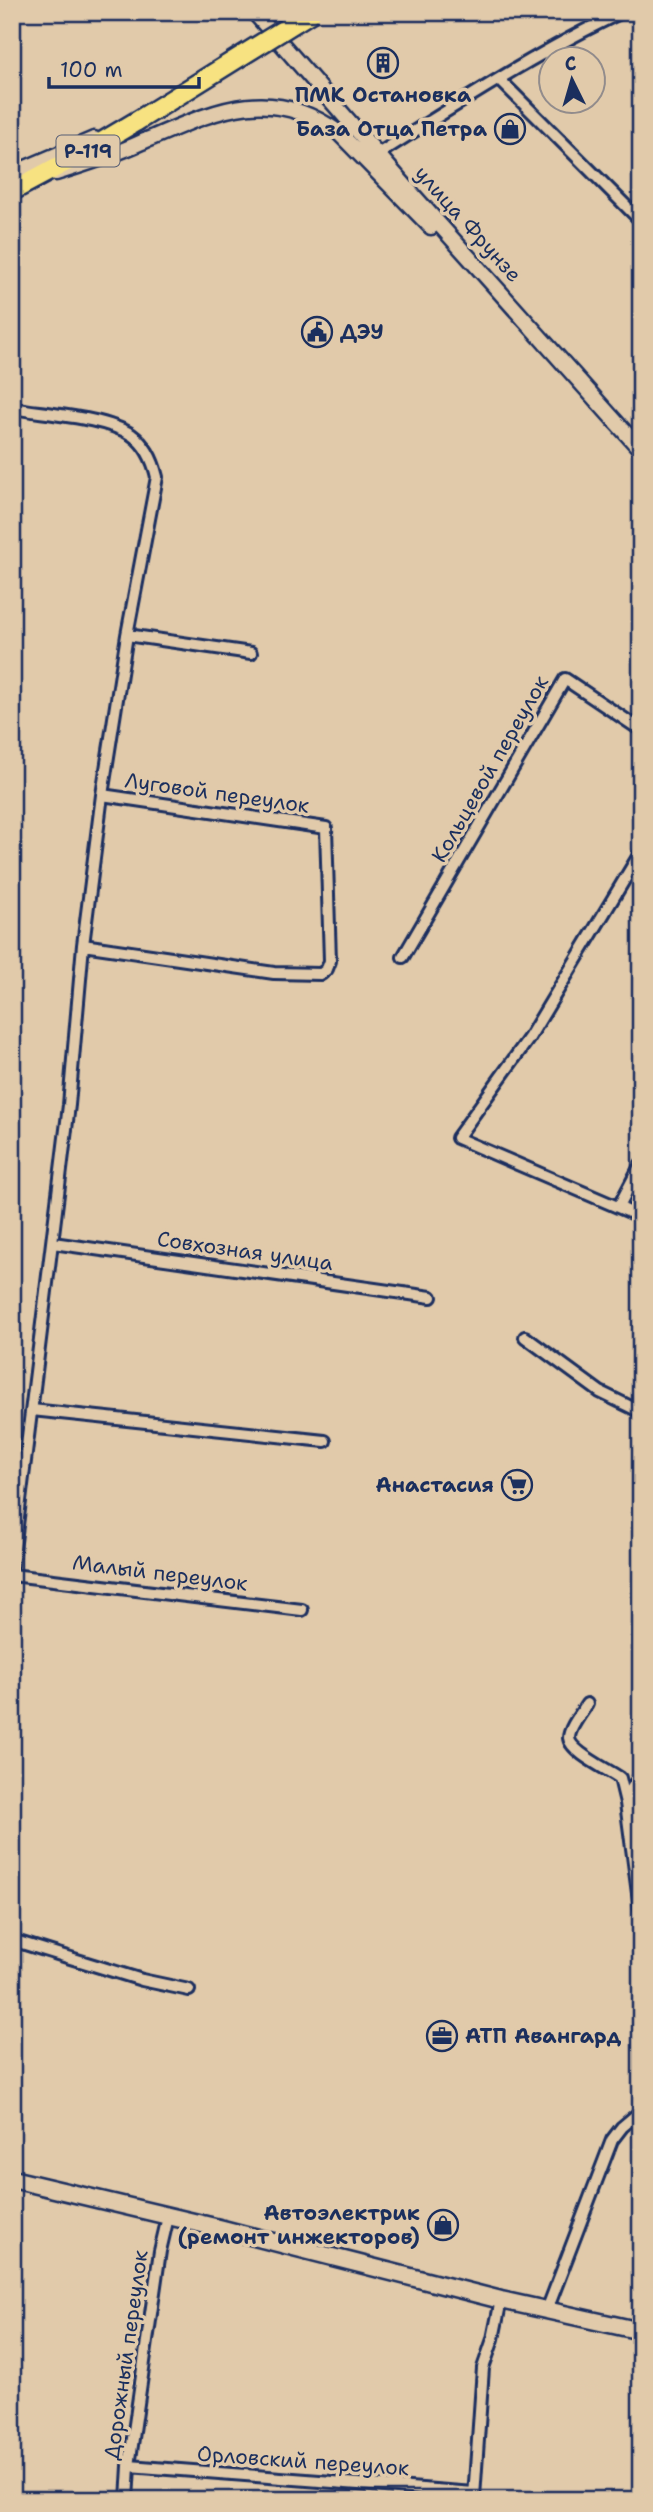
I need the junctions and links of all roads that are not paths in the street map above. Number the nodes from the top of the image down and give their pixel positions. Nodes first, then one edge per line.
1 (254, 12) edge
2 (312, 12) edge
3 (622, 12) edge
4 (499, 79) junction
5 (137, 121) junction
6 (376, 161) junction
7 (12, 174) edge
8 (35, 180) junction
9 (12, 191) edge
10 (12, 197) edge
11 (641, 220) edge
12 (12, 408) edge
13 (641, 450) edge
14 (127, 635) junction
15 (251, 653) dead end
16 (641, 730) edge
17 (102, 795) junction
18 (641, 852) edge
19 (83, 945) junction
20 (403, 957) dead end
21 (641, 1164) edge
22 (619, 1206) junction
23 (641, 1217) edge
24 (53, 1243) junction
25 (430, 1297) dead end
26 (525, 1336) dead end
27 (32, 1410) junction
28 (641, 1412) edge
29 (324, 1441) dead end
30 (12, 1566) edge
31 (12, 1575) edge
32 (302, 1609) dead end
33 (587, 1704) dead end
34 (620, 1777) junction
35 (639, 1777) edge
36 (628, 1816) junction
37 (641, 1916) edge
38 (12, 1940) edge
39 (189, 1990) dead end
40 (641, 2112) edge
41 (12, 2179) edge
42 (168, 2217) junction
43 (558, 2283) junction
44 (501, 2300) junction
45 (544, 2305) junction
46 (567, 2315) junction
47 (641, 2331) edge
48 (130, 2466) junction
49 (474, 2496) edge
50 (127, 2500) edge

1 - 6 street
2 - 5 highway, Р-119, bridge
3 - 4 street
4 - 6 street
4 - 11 street
5 - 7 street
5 - 8 highway, Р-119
6 - 8 street
6 - 13 street, улица Фрунзе
8 - 9 highway, Р-119
8 - 10 main road
12 - 14 street
14 - 15 street
14 - 17 street
16 - 20 street, Кольцевой переулок
17 - 19 street
17 - 19 street, Луговой переулок
18 - 22 street
19 - 24 street
21 - 22 street
22 - 23 street
24 - 25 street, Совхозная улица
24 - 27 street
26 - 28 street
27 - 29 street
27 - 30 street
31 - 32 street, Малый переулок
33 - 34 street
34 - 35 street
34 - 36 street
35 - 36 street
36 - 37 street
38 - 39 street
40 - 43 street
41 - 42 main road
42 - 44 main road
42 - 48 street, Дорожный переулок
43 - 45 street
43 - 46 street
44 - 45 main road
44 - 49 street
45 - 46 main road
46 - 47 main road
48 - 49 street, Орловский переулок
48 - 50 street, Дорожный переулок

